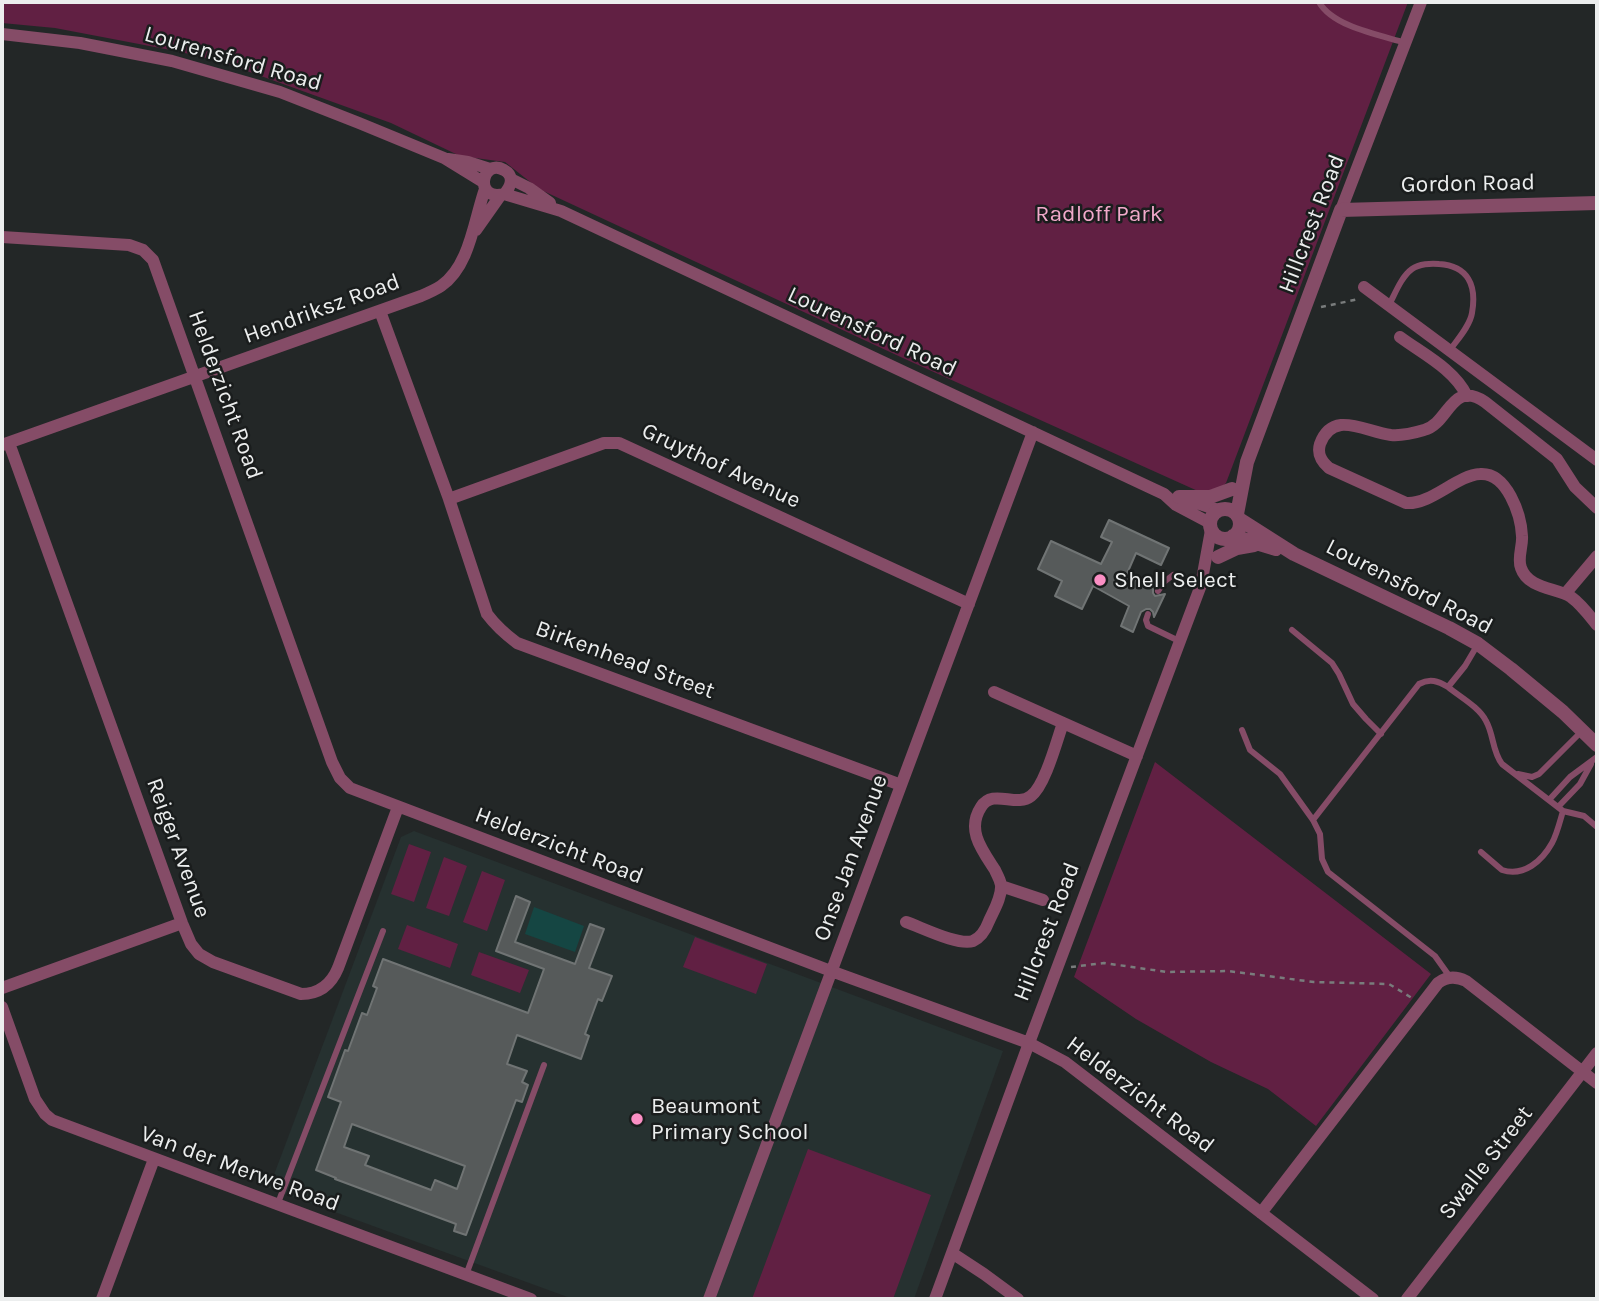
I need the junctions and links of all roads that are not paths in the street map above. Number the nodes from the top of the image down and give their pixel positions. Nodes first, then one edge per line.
1 (1320, 2) edge
2 (1421, 2) edge
3 (2, 34) edge
4 (1406, 43) junction
5 (444, 158) junction
6 (490, 169) junction
7 (511, 179) junction
8 (484, 186) junction
9 (502, 195) junction
10 (1597, 203) edge
11 (1341, 210) junction
12 (561, 211) junction
13 (472, 236) junction
14 (2, 237) edge
15 (1364, 287) dead end
16 (1389, 305) junction
17 (380, 310) junction
18 (1400, 337) dead end
19 (1450, 350) junction
20 (195, 376) junction
21 (1467, 396) junction
22 (1033, 432) junction
23 (5, 444) edge
24 (1597, 460) edge
25 (1247, 462) junction
26 (1231, 489) junction
27 (1171, 496) junction
28 (449, 499) junction
29 (1597, 508) edge
30 (1220, 509) junction
31 (1238, 517) junction
32 (1210, 527) junction
33 (1231, 537) junction
34 (1262, 544) junction
35 (1294, 554) junction
36 (1597, 556) edge
37 (1218, 557) junction
38 (1173, 575) dead end
39 (1203, 581) junction
40 (1158, 591) dead end
41 (1565, 594) junction
42 (969, 604) junction
43 (1147, 614) dead end
44 (1597, 625) edge
45 (1292, 630) dead end
46 (1180, 642) junction
47 (1478, 644) junction
48 (1448, 687) junction
49 (995, 692) dead end
50 (1063, 723) junction
51 (1242, 730) dead end
52 (1582, 731) junction
53 (1381, 734) junction
54 (1597, 745) edge
55 (1137, 756) junction
56 (1595, 760) edge
57 (1513, 773) junction
58 (901, 785) junction
59 (1549, 800) junction
60 (398, 807) junction
61 (1561, 809) junction
62 (1314, 820) junction
63 (1597, 827) edge
64 (1480, 852) dead end
65 (1001, 886) junction
66 (1042, 900) dead end
67 (906, 922) dead end
68 (182, 923) junction
69 (383, 931) dead end
70 (831, 971) junction
71 (1451, 977) junction
72 (2, 988) edge
73 (2, 1007) edge
74 (1029, 1043) junction
75 (1597, 1053) edge
76 (544, 1065) dead end
77 (1583, 1072) junction
78 (1597, 1083) edge
79 (154, 1159) junction
80 (277, 1205) junction
81 (1261, 1213) junction
82 (952, 1253) junction
83 (466, 1275) junction
84 (102, 1299) edge
85 (531, 1299) edge
86 (709, 1299) edge
87 (935, 1299) edge
88 (1018, 1299) edge
89 (1373, 1299) edge
90 (1407, 1299) edge

1 - 4 lane
2 - 4 street, Hillcrest Road
3 - 5 street, Lourensford Road
4 - 11 street, Hillcrest Road
5 - 6 street, Lourensford Road
5 - 8 street, Lourensford Road
6 - 7 street
6 - 8 street
7 - 9 street
7 - 12 street, Lourensford Road
8 - 9 street
8 - 13 street, Hendriksz Road
9 - 12 street, Lourensford Road
9 - 13 street, Hendriksz Road
10 - 11 street, Gordon Road
11 - 25 street, Hillcrest Road
12 - 22 street, Lourensford Road
13 - 17 street, Hendriksz Road
14 - 20 street, Helderzicht Road
15 - 16 street
16 - 19 street
16 - 19 lane
17 - 20 street, Hendriksz Road
17 - 28 street, Birkenhead Street
18 - 21 street
19 - 24 street
20 - 23 street, Hendriksz Road
20 - 60 street, Helderzicht Road
21 - 29 street
21 - 41 street
22 - 27 street, Lourensford Road
22 - 42 street, Onse Jan Avenue
23 - 68 street, Reiger Avenue
25 - 26 street, Hillcrest Road
25 - 31 street, Hillcrest Road
26 - 27 street
26 - 30 street, Hillcrest Road
27 - 30 street, Lourensford Road
27 - 32 street, Lourensford Road
28 - 42 street, Gruythof Avenue
28 - 58 street, Birkenhead Street
30 - 31 street
30 - 32 street
31 - 33 street
31 - 35 street, Lourensford Road
32 - 33 street
32 - 39 street, Hillcrest Road
33 - 34 street, Lourensford Road
33 - 37 street, Hillcrest Road
34 - 35 street, Lourensford Road
34 - 37 street
35 - 47 street, Lourensford Road
36 - 41 street
37 - 39 street, Hillcrest Road
38 - 40 lane
39 - 46 street, Hillcrest Road
41 - 44 street
42 - 58 street, Onse Jan Avenue
43 - 46 lane
45 - 53 lane
46 - 55 street, Hillcrest Road
47 - 48 lane
47 - 52 street, Lourensford Road
48 - 53 lane
48 - 57 lane
49 - 50 street
50 - 55 street
50 - 65 street
51 - 62 lane
52 - 54 street, Lourensford Road
52 - 57 lane
53 - 62 lane
55 - 74 street, Hillcrest Road
56 - 59 lane
56 - 61 lane
57 - 59 lane
58 - 70 street, Onse Jan Avenue
59 - 61 lane
60 - 68 street, Reiger Avenue
60 - 70 street, Helderzicht Road
61 - 63 lane
61 - 64 lane
62 - 71 lane
65 - 66 street
65 - 67 street
68 - 72 street
69 - 80 lane
70 - 74 street, Helderzicht Road
70 - 86 street, Onse Jan Avenue
71 - 77 street
71 - 81 street
73 - 79 street, Van der Merwe Road
74 - 81 street, Helderzicht Road
74 - 82 street, Hillcrest Road
75 - 77 street, Swalle Street
76 - 83 lane
77 - 78 street
77 - 90 street, Swalle Street
79 - 80 street, Van der Merwe Road
79 - 84 street
80 - 83 street, Van der Merwe Road
81 - 89 street, Helderzicht Road
82 - 87 street, Hillcrest Road
82 - 88 street
83 - 85 street, Van der Merwe Road

